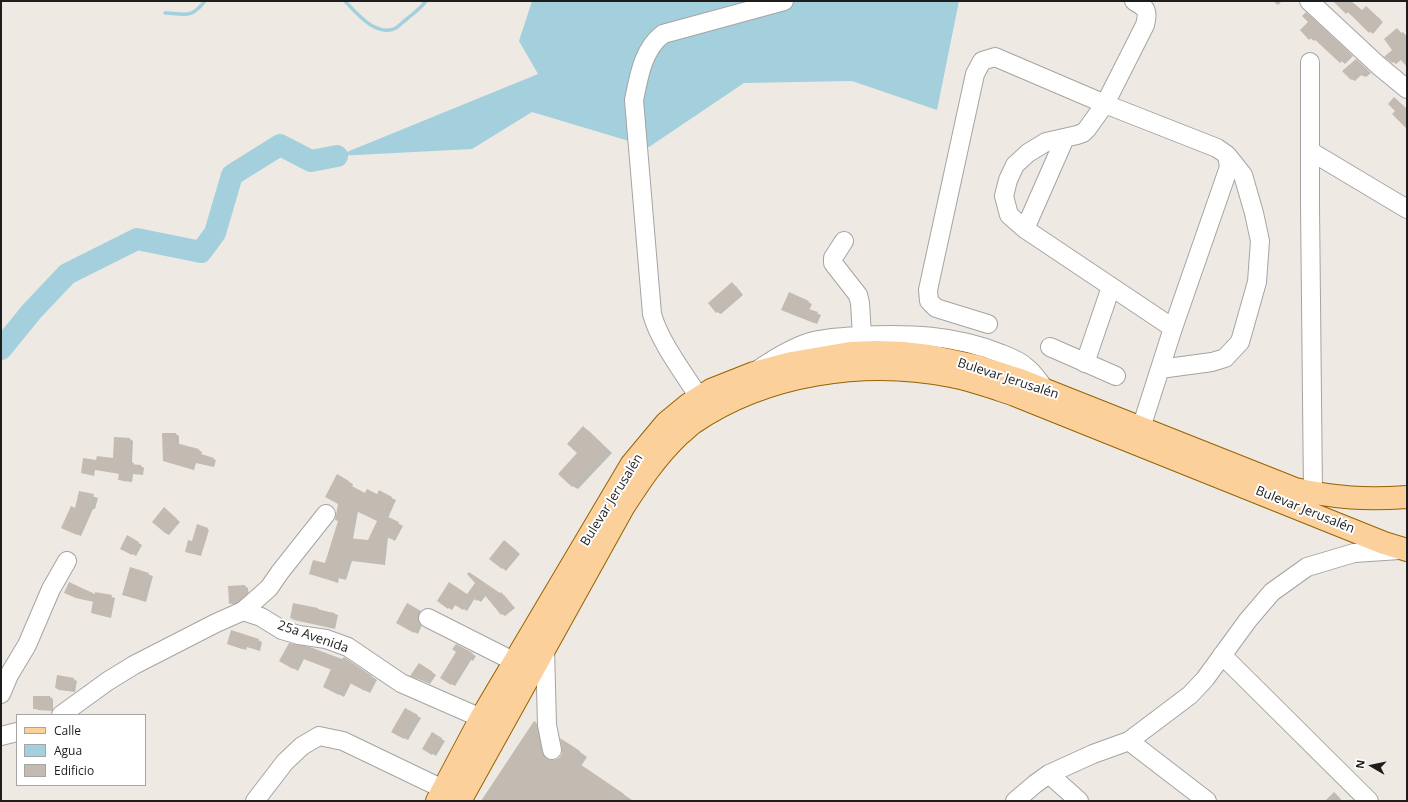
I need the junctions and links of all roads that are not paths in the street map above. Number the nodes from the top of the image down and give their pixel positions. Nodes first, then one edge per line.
1 (784, 1) edge
2 (1134, 1) edge
3 (1309, 1) edge
4 (1310, 62) dead end
5 (1407, 89) edge
6 (1105, 104) junction
7 (1065, 138) junction
8 (1310, 151) junction
9 (1227, 155) junction
10 (1407, 209) edge
11 (1025, 230) junction
12 (844, 242) dead end
13 (1111, 286) junction
14 (988, 324) dead end
15 (1173, 328) junction
16 (862, 336) junction
17 (1050, 347) dead end
18 (1085, 363) junction
19 (1160, 369) junction
20 (754, 373) junction
21 (1116, 376) dead end
22 (1046, 390) junction
23 (704, 406) junction
24 (1141, 428) junction
25 (1313, 493) junction
26 (1407, 497) edge
27 (326, 514) dead end
28 (1405, 550) edge
29 (67, 561) dead end
30 (243, 611) junction
31 (428, 618) dead end
32 (545, 648) junction
33 (1222, 656) junction
34 (515, 662) junction
35 (1, 694) edge
36 (62, 714) edge
37 (481, 718) junction
38 (1129, 741) junction
39 (552, 750) dead end
40 (1049, 774) junction
41 (447, 797) edge
42 (255, 801) edge
43 (1015, 801) edge
44 (1079, 801) edge
45 (1207, 801) edge
46 (1370, 801) edge

1 - 23 street
2 - 6 street
3 - 5 street
4 - 8 street
6 - 7 street
6 - 9 street
6 - 14 street
7 - 11 street
7 - 11 street
8 - 10 street
8 - 25 street
9 - 15 street
9 - 19 street
11 - 13 street
12 - 16 street
13 - 15 street
13 - 18 street
15 - 19 street
16 - 20 street
16 - 22 street
17 - 18 street
18 - 21 street
19 - 24 street
20 - 22 main road, Bulevar Jerusalén
20 - 23 main road, Bulevar Jerusalén
22 - 24 main road, Bulevar Jerusalén
23 - 28 main road, Bulevar Jerusalén
23 - 32 main road, Bulevar Jerusalén
23 - 34 main road, Bulevar Jerusalén
24 - 25 main road, Bulevar Jerusalén
25 - 26 main road, Bulevar Jerusalén
27 - 30 street
28 - 33 street
29 - 35 street
30 - 36 street
30 - 37 street, 25a Avenida
31 - 34 street
32 - 39 street
32 - 41 main road, Bulevar Jerusalén
33 - 38 street
33 - 46 street
34 - 37 main road, Bulevar Jerusalén
37 - 41 main road, Bulevar Jerusalén
38 - 40 street
38 - 45 street
40 - 43 street
40 - 44 street
41 - 42 street

